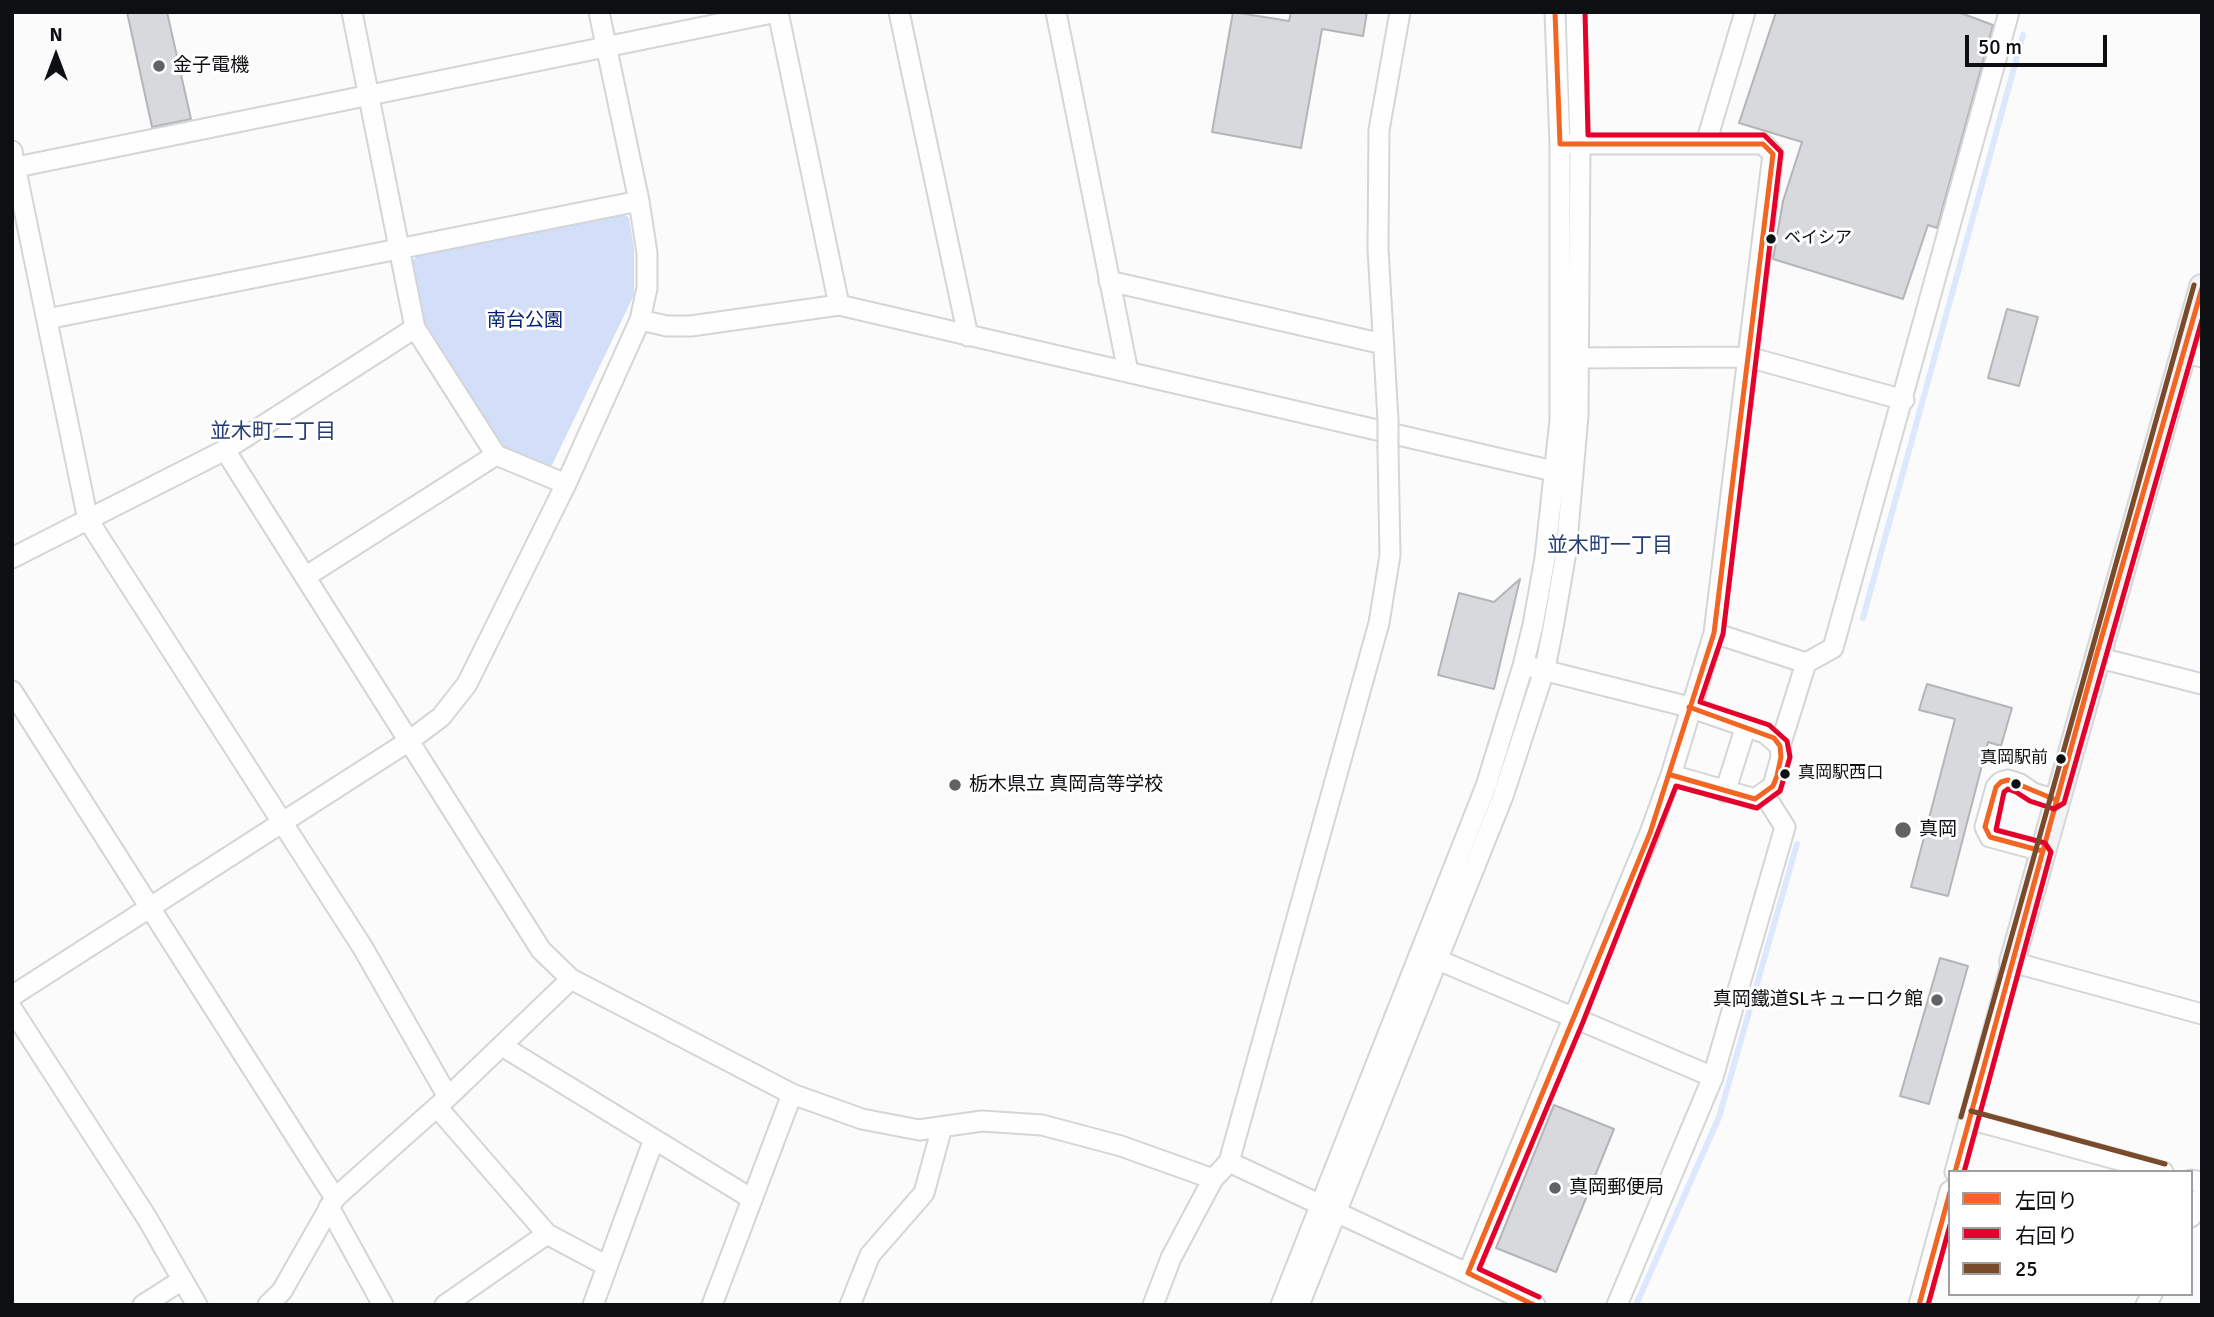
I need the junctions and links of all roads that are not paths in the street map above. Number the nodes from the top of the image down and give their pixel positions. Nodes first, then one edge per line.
1 (352, 12) edge
2 (599, 12) edge
3 (777, 12) edge
4 (899, 12) edge
5 (1056, 12) edge
6 (1400, 12) edge
7 (1555, 12) edge
8 (1576, 12) edge
9 (1745, 12) edge
10 (2010, 12) edge
11 (2025, 12) edge
12 (606, 47) junction
13 (368, 96) junction
14 (1706, 143) junction
15 (1560, 144) junction
16 (1580, 144) junction
17 (13, 162) edge
18 (639, 201) junction
19 (399, 247) junction
20 (1109, 281) junction
21 (2202, 287) edge
22 (839, 305) junction
23 (47, 318) junction
24 (640, 320) junction
25 (415, 328) junction
26 (968, 336) junction
27 (1383, 344) junction
28 (2192, 354) edge
29 (1748, 357) junction
30 (1571, 358) junction
31 (1128, 373) junction
32 (1904, 400) junction
33 (225, 450) junction
34 (496, 456) junction
35 (1565, 473) junction
36 (566, 484) junction
37 (88, 520) junction
38 (12, 558) edge
39 (305, 577) junction
40 (1714, 633) junction
41 (2096, 657) junction
42 (1806, 663) junction
43 (1523, 666) junction
44 (1545, 668) junction
45 (2202, 684) edge
46 (12, 691) edge
47 (1689, 707) junction
48 (1746, 726) junction
49 (409, 741) junction
50 (1780, 746) junction
51 (1671, 775) junction
52 (1725, 792) junction
53 (1764, 794) junction
54 (2056, 800) junction
55 (282, 822) junction
56 (2042, 851) junction
57 (149, 908) junction
58 (1436, 960) junction
59 (2012, 962) junction
60 (571, 979) junction
61 (12, 996) edge
62 (12, 1009) edge
63 (2202, 1014) edge
64 (1575, 1019) junction
65 (502, 1046) junction
66 (1713, 1077) junction
67 (792, 1094) junction
68 (443, 1102) junction
69 (1969, 1119) junction
70 (942, 1127) junction
71 (654, 1139) junction
72 (1229, 1162) junction
73 (1956, 1170) edge
74 (2155, 1170) edge
75 (1213, 1179) junction
76 (2202, 1196) edge
77 (1948, 1198) edge
78 (752, 1199) junction
79 (332, 1203) junction
80 (1327, 1209) junction
81 (2193, 1213) edge
82 (547, 1234) junction
83 (607, 1266) junction
84 (1468, 1273) junction
85 (182, 1280) junction
86 (143, 1305) edge
87 (197, 1305) edge
88 (268, 1305) edge
89 (383, 1305) edge
90 (445, 1305) edge
91 (593, 1305) edge
92 (712, 1305) edge
93 (850, 1305) edge
94 (1153, 1305) edge
95 (1281, 1305) edge
96 (1299, 1305) edge
97 (1535, 1305) edge
98 (1617, 1305) edge
99 (1919, 1305) edge

1 - 13 street
2 - 12 street
3 - 12 street
3 - 22 street
4 - 26 street
5 - 20 street
6 - 27 street
7 - 15 street
8 - 16 street
9 - 14 street
10 - 11 street
10 - 32 street
12 - 13 street
12 - 18 street
13 - 17 street
13 - 19 street
14 - 16 street
14 - 29 street
15 - 16 street
15 - 30 street
16 - 30 street
17 - 23 street
18 - 19 street
18 - 24 street
19 - 23 street
19 - 25 street
20 - 27 street
20 - 31 street
21 - 28 main road
22 - 24 street
22 - 26 street
23 - 37 street
24 - 36 street
25 - 33 street
25 - 34 street
26 - 31 street
27 - 72 street, bridge
28 - 41 main road
29 - 30 street
29 - 32 street
29 - 40 street
30 - 35 street
31 - 35 street
32 - 42 street
33 - 37 street
33 - 39 street
34 - 36 street
34 - 39 street
35 - 43 street
35 - 44 street
36 - 49 street
37 - 38 street
37 - 55 street
39 - 49 street
40 - 42 street
40 - 47 street
41 - 45 street
41 - 54 main road
42 - 50 street
43 - 44 street
43 - 80 street
44 - 47 street
44 - 58 street
46 - 57 street
47 - 48 street
47 - 51 street
48 - 50 street
48 - 52 street
49 - 55 street
49 - 60 street
50 - 53 street
51 - 52 street
51 - 64 street
52 - 53 street
53 - 66 street
54 - 56 main road
54 - 56 street
55 - 57 street
55 - 68 street
56 - 59 main road
57 - 61 street
57 - 79 street
58 - 64 street
58 - 80 street
59 - 63 street
59 - 69 street
60 - 65 street
60 - 67 street
62 - 85 street
64 - 66 street
64 - 84 street
65 - 68 street
65 - 71 street
66 - 98 street
67 - 70 street
67 - 78 street
68 - 79 street
68 - 82 street
69 - 73 street
69 - 74 street
70 - 75 street
70 - 93 street
71 - 78 street
71 - 83 street
72 - 75 street
72 - 80 street
75 - 94 street
76 - 81 street
77 - 99 street
78 - 92 street
79 - 88 street
79 - 89 street
80 - 84 street
80 - 95 street
80 - 96 street
82 - 83 street
82 - 90 street
83 - 91 street
84 - 97 street
85 - 86 street
85 - 87 street

